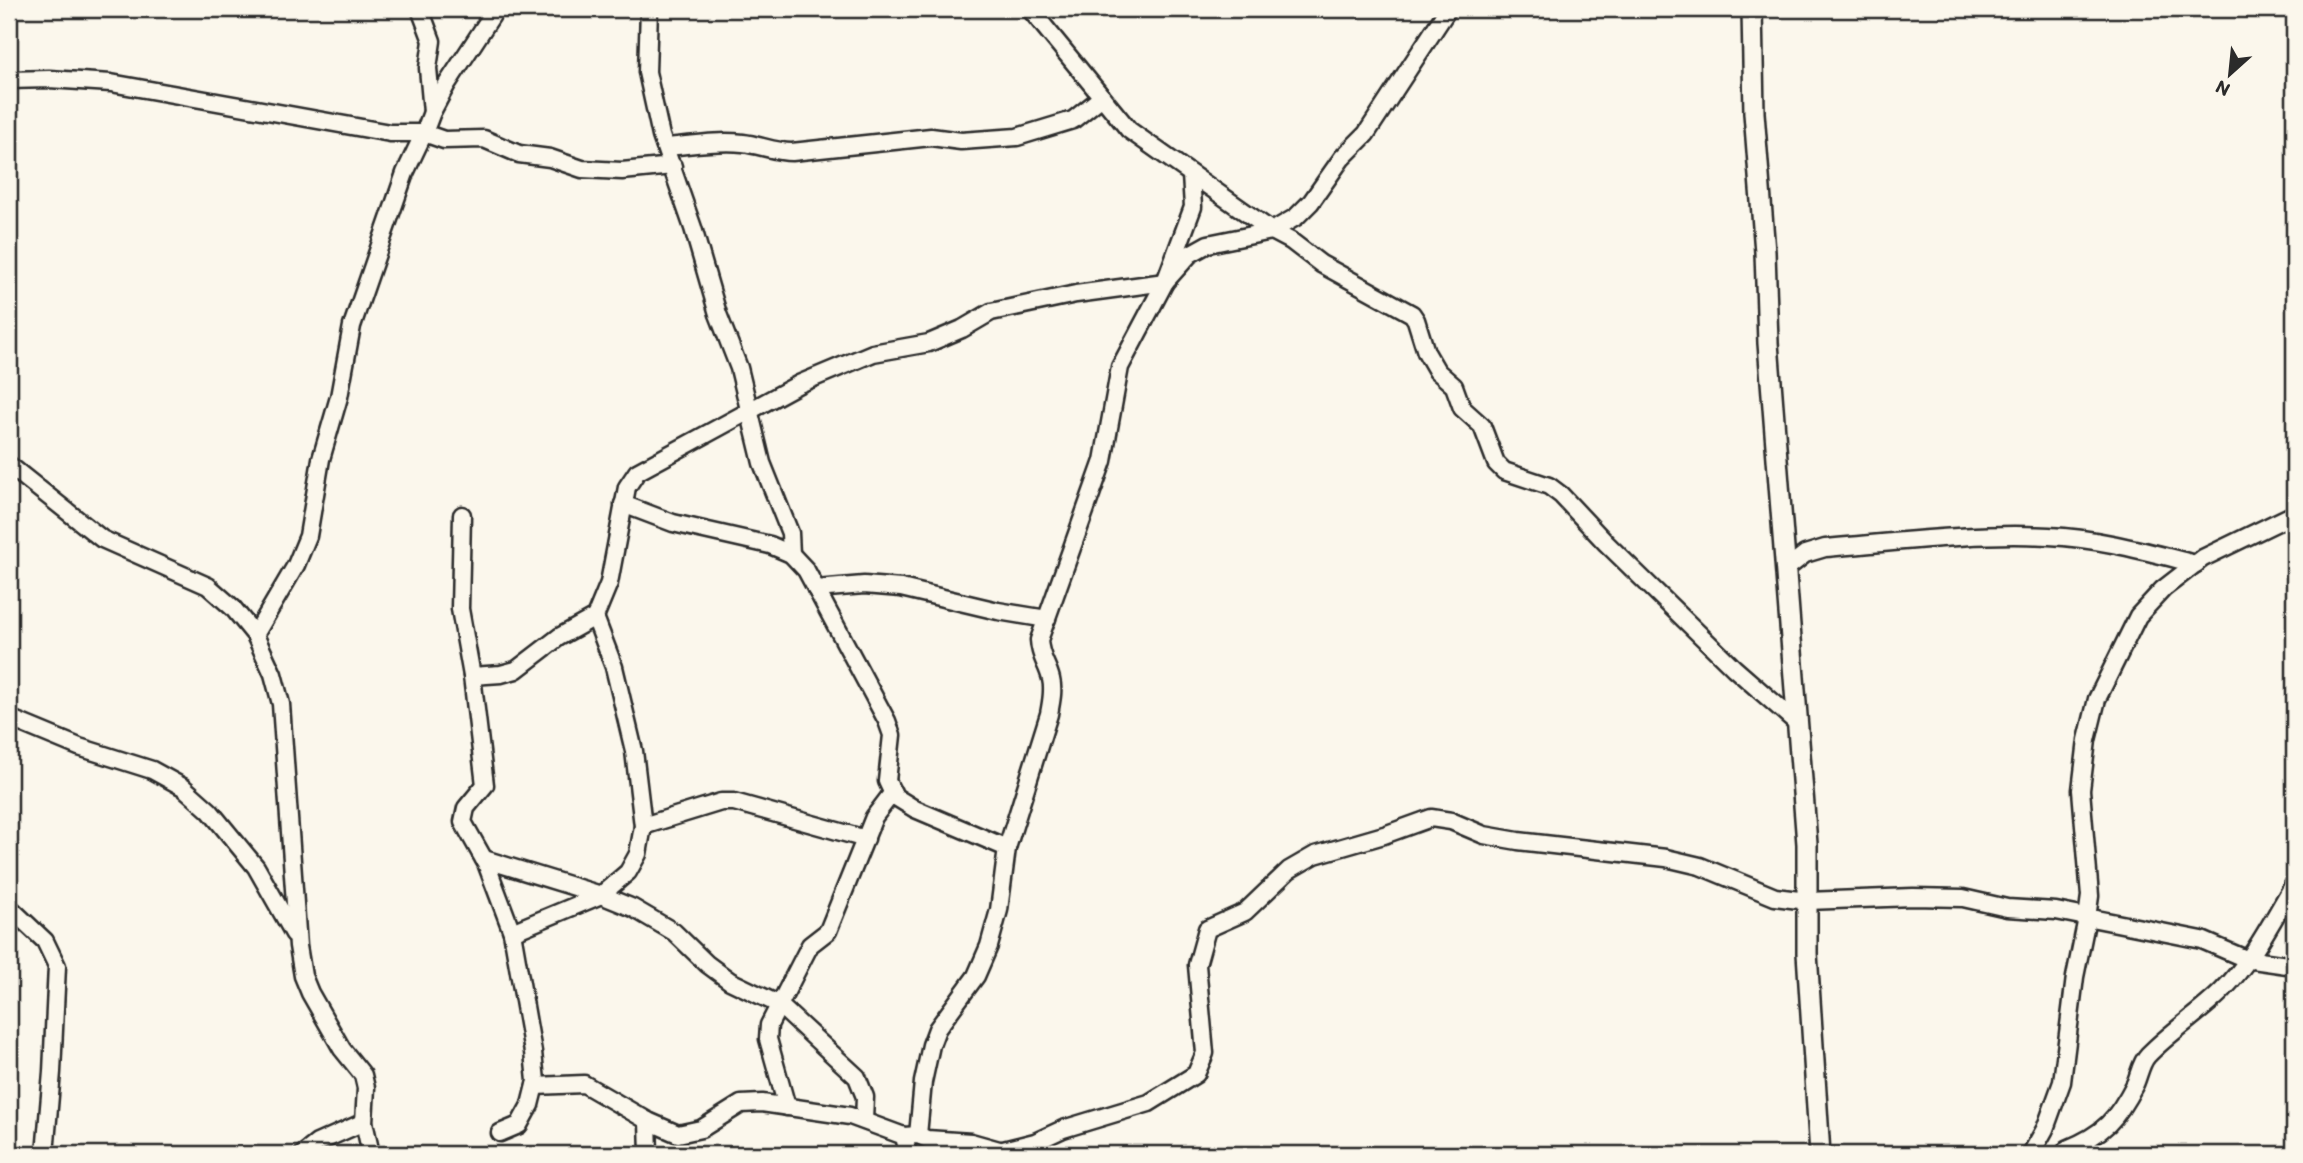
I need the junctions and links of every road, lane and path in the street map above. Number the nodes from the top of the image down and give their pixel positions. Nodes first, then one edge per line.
1 (419, 9) edge
2 (496, 9) edge
3 (649, 9) edge
4 (1030, 9) edge
5 (1448, 9) edge
6 (1752, 9) edge
7 (9, 79) edge
8 (1102, 97) junction
9 (432, 111) junction
10 (425, 133) junction
11 (666, 147) junction
12 (673, 166) junction
13 (1191, 175) junction
14 (1272, 231) junction
15 (1165, 282) junction
16 (750, 411) junction
17 (9, 465) edge
18 (623, 503) junction
19 (2294, 514) edge
20 (462, 515) dead end
21 (792, 554) junction
22 (2196, 564) junction
23 (1786, 569) junction
24 (816, 589) junction
25 (595, 617) junction
26 (1047, 619) junction
27 (255, 635) junction
28 (472, 676) junction
29 (9, 718) edge
30 (1797, 723) junction
31 (893, 792) junction
32 (643, 826) junction
33 (866, 839) junction
34 (1007, 848) junction
35 (484, 859) junction
36 (2294, 884) edge
37 (601, 895) junction
38 (1807, 901) junction
39 (9, 907) edge
40 (2087, 918) junction
41 (512, 932) junction
42 (298, 946) junction
43 (2249, 960) junction
44 (2294, 966) edge
45 (778, 1004) junction
46 (535, 1086) junction
47 (787, 1107) junction
48 (864, 1120) junction
49 (649, 1121) junction
50 (364, 1122) junction
51 (500, 1133) dead end
52 (2042, 1134) junction
53 (911, 1136) junction
54 (1007, 1152) edge
55 (2071, 1152) edge
56 (45, 1154) edge
57 (303, 1154) edge
58 (371, 1154) edge
59 (649, 1154) edge
60 (908, 1154) edge
61 (1820, 1154) edge
62 (2031, 1154) edge

1 - 9 street
2 - 9 street
3 - 11 street
4 - 8 street
5 - 14 street
6 - 23 street
7 - 10 street
8 - 11 street
8 - 13 street
9 - 10 street
10 - 12 street
10 - 27 street
11 - 12 street
12 - 16 street
13 - 14 street
13 - 15 street
14 - 15 street
14 - 30 street
15 - 16 street
15 - 26 street
16 - 18 street
16 - 21 street
17 - 27 street
18 - 21 street
18 - 25 street
19 - 22 street
20 - 28 street
21 - 24 street
22 - 23 street
22 - 40 street
23 - 30 street
24 - 26 street
24 - 31 street
25 - 28 street
25 - 32 street
26 - 34 street
27 - 42 street
28 - 35 street
29 - 42 street
30 - 38 street
31 - 33 street
31 - 34 street
32 - 33 street
32 - 37 street
33 - 45 street
34 - 53 street
35 - 37 street
35 - 41 street
36 - 43 street
37 - 41 street
37 - 45 street
38 - 40 street
38 - 54 street
38 - 61 street
39 - 56 street
40 - 43 street
40 - 52 street
41 - 46 street
42 - 50 street
43 - 44 street
43 - 55 street
45 - 47 street
45 - 48 street
46 - 49 street
46 - 51 street
47 - 48 street
47 - 49 street
48 - 53 street
49 - 59 street
50 - 57 street
50 - 58 street
52 - 55 street
52 - 62 street
53 - 54 street
53 - 60 street

